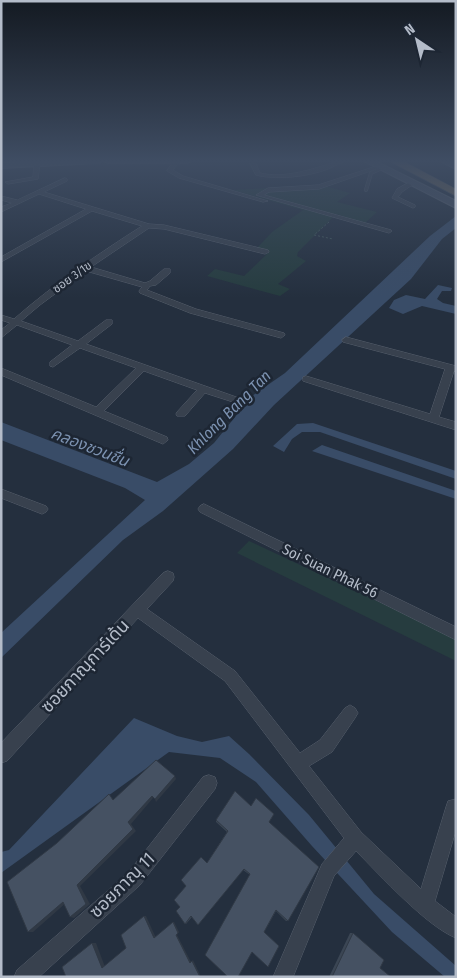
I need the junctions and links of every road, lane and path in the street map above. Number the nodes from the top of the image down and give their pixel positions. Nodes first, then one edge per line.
1 (83, 207) edge
2 (302, 207) edge
3 (90, 209) junction
4 (334, 218) dead end
5 (148, 226) junction
6 (389, 231) dead end
7 (333, 239) dead end
8 (265, 252) dead end
9 (1, 260) edge
10 (85, 268) junction
11 (167, 271) dead end
12 (147, 285) junction
13 (1, 317) edge
14 (16, 321) junction
15 (109, 322) dead end
16 (1, 335) edge
17 (281, 335) dead end
18 (346, 340) dead end
19 (80, 345) junction
20 (53, 364) dead end
21 (143, 367) junction
22 (453, 368) edge
23 (1, 371) edge
24 (306, 379) dead end
25 (203, 389) junction
26 (236, 400) dead end
27 (97, 412) junction
28 (181, 414) dead end
29 (433, 420) junction
30 (456, 426) edge
31 (163, 440) dead end
32 (1, 493) edge
33 (42, 509) dead end
34 (204, 509) dead end
35 (168, 577) dead end
36 (137, 610) junction
37 (456, 634) edge
38 (350, 713) dead end
39 (1, 755) edge
40 (297, 764) junction
41 (209, 783) dead end
42 (454, 807) dead end
43 (349, 844) junction
44 (425, 905) junction
45 (456, 929) edge
46 (24, 977) edge
47 (282, 977) edge

1 - 3 street
2 - 6 street
3 - 5 street
3 - 9 street
4 - 7 path
5 - 8 street
5 - 10 street, ซอย 3/1ข
10 - 12 street
10 - 14 street, ซอย 3/1ข
11 - 12 street
12 - 17 street
13 - 14 street
14 - 16 street, ซอย 3/1ข
14 - 19 street
15 - 19 street
18 - 22 street
19 - 20 street
19 - 21 street
21 - 25 street
21 - 27 street
22 - 29 street
23 - 27 street
24 - 29 street
25 - 26 street
25 - 28 street
27 - 31 street
29 - 30 street
32 - 33 street
34 - 37 street, Soi Suan Phak 56
35 - 36 street, ซอยภาณุการ์เด้น
36 - 39 street, ซอยภาณุการ์เด้น
36 - 40 street
38 - 40 street
40 - 43 street
41 - 46 street, ซอยภาณุ 11
42 - 44 street
43 - 44 street
43 - 47 street
44 - 45 street

